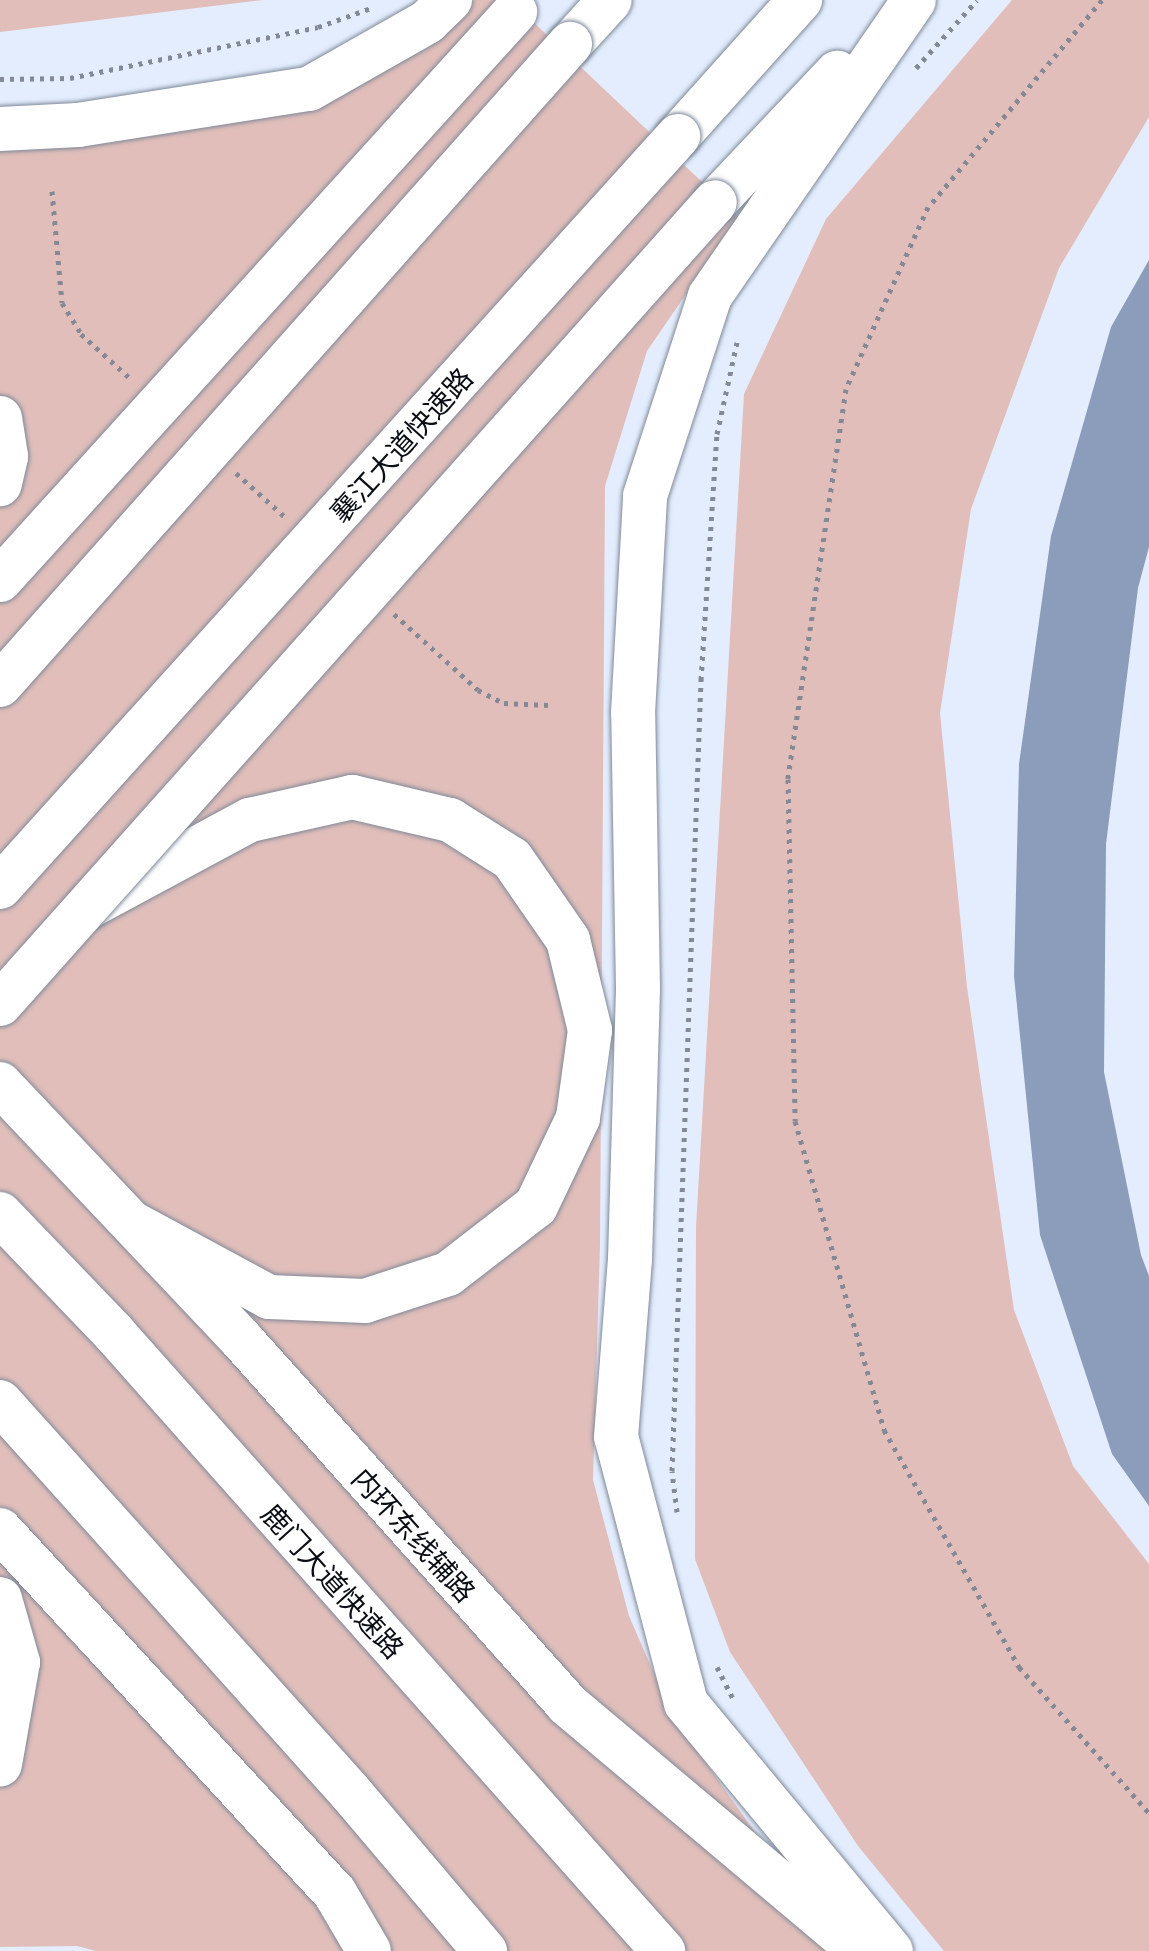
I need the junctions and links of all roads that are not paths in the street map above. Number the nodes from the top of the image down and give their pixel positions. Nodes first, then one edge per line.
1 (450, 0) edge
2 (610, 0) edge
3 (800, 0) edge
4 (907, 0) edge
5 (914, 0) edge
6 (520, 6) edge
7 (0, 129) edge
8 (0, 418) edge
9 (0, 484) edge
10 (0, 580) edge
11 (0, 685) edge
12 (0, 887) edge
13 (88, 908) junction
14 (0, 1004) edge
15 (0, 1084) edge
16 (0, 1214) edge
17 (134, 1224) junction
18 (0, 1402) edge
19 (0, 1530) edge
20 (0, 1599) edge
21 (0, 1764) edge
22 (369, 1951) edge
23 (485, 1951) edge
24 (663, 1951) edge
25 (860, 1951) edge
26 (891, 1951) edge

1 - 7 main road
2 - 11 main road, bridge
3 - 12 main road, 襄江大道快速路, bridge
4 - 13 main road, bridge
5 - 26 main road
6 - 10 main road, bridge
8 - 9 main road
13 - 14 main road, bridge
13 - 17 main road
15 - 17 main road, 内环东线辅路
16 - 24 main road, 鹿门大道快速路
17 - 25 main road, 内环东线辅路
18 - 23 main road
19 - 22 main road
20 - 21 main road

